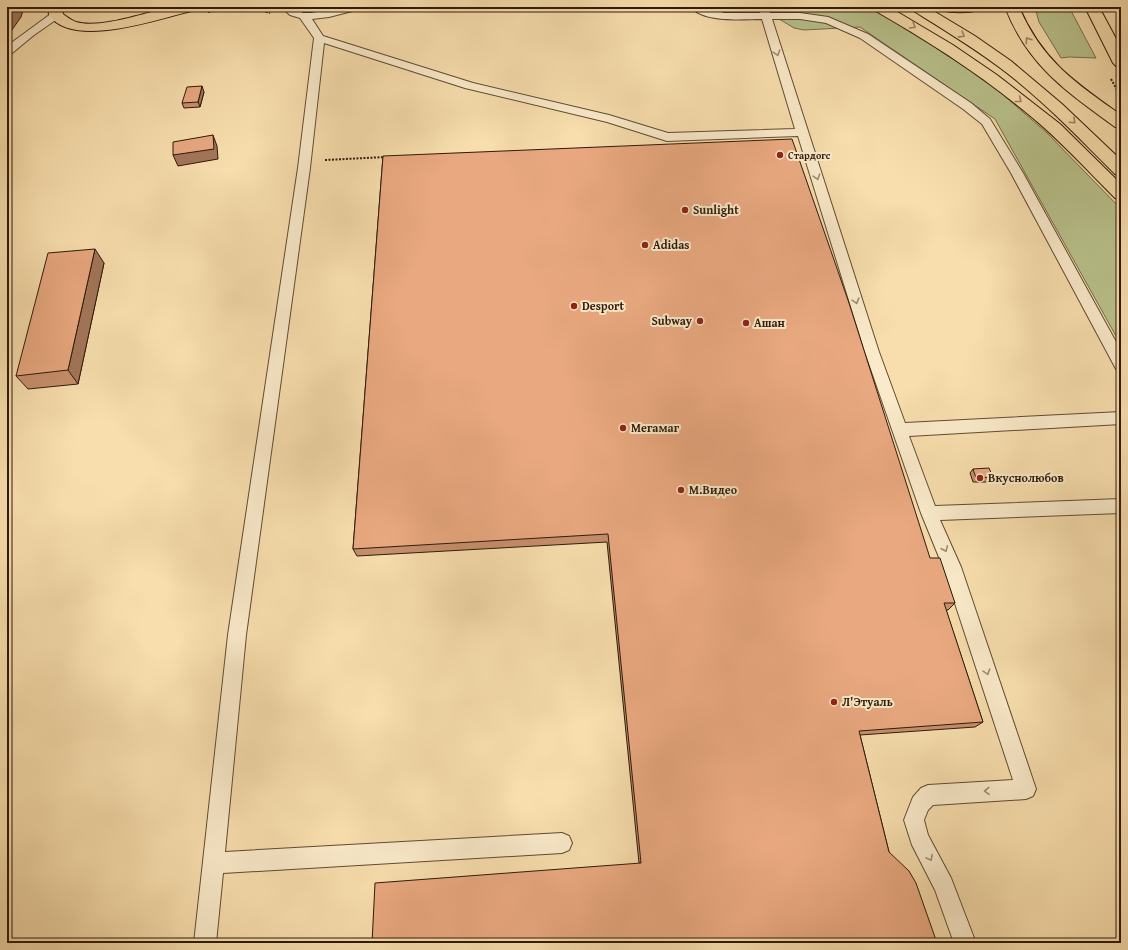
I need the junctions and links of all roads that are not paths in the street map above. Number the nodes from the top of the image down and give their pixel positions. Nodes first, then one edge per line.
1 (190, 7) edge
2 (286, 7) edge
3 (356, 7) edge
4 (696, 7) edge
5 (879, 7) edge
6 (917, 7) edge
7 (946, 7) edge
8 (974, 7) edge
9 (1012, 7) edge
10 (1092, 7) edge
11 (55, 11) edge
12 (764, 12) edge
13 (304, 16) junction
14 (319, 38) junction
15 (7, 52) edge
16 (1121, 63) edge
17 (1121, 123) edge
18 (802, 132) junction
19 (1121, 170) edge
20 (1121, 194) edge
21 (1121, 365) edge
22 (1121, 418) edge
23 (901, 430) junction
24 (1121, 506) edge
25 (930, 513) junction
26 (562, 842) dead end
27 (213, 863) junction
28 (205, 943) edge
29 (965, 943) edge

1 - 11 main road
2 - 13 lane
3 - 13 lane
4 - 12 lane
5 -> 20 main road
6 -> 19 main road
7 - 8 main road
17 -> 9 main road
10 - 16 main road
11 - 15 lane
12 -> 18 lane
12 - 21 lane
13 - 14 lane
14 - 18 lane
14 - 27 lane
18 -> 23 lane
22 - 23 lane
23 - 25 lane
24 - 25 lane
25 -> 29 lane
26 - 27 lane
27 - 28 lane

